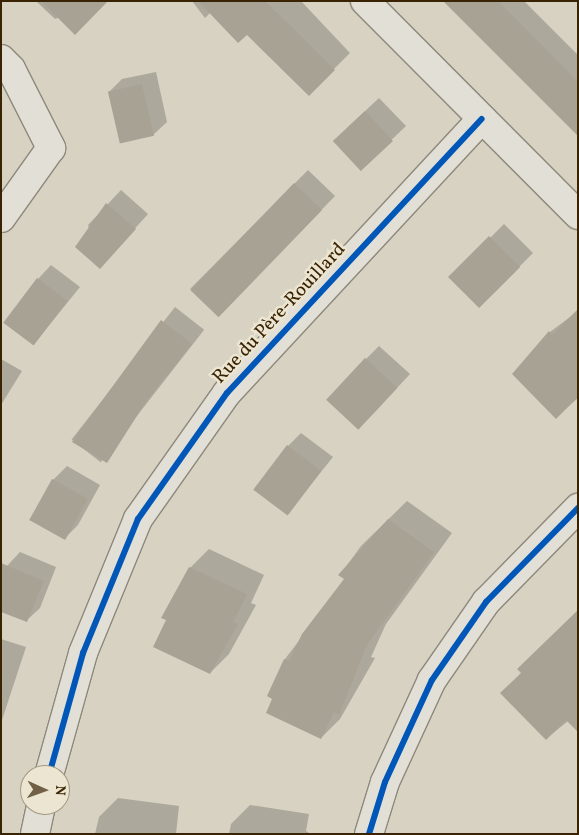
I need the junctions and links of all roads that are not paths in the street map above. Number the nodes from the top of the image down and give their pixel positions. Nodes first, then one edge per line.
1 (365, 1) edge
2 (1, 59) edge
3 (482, 119) junction
4 (578, 215) edge
5 (1, 218) edge
6 (578, 508) edge
7 (52, 765) edge
8 (39, 815) edge
9 (35, 834) edge
10 (369, 834) edge

1 - 3 street
2 - 5 street
3 - 4 street
3 - 7 street, Rue du Père-Rouillard
6 - 10 street
8 - 9 street

